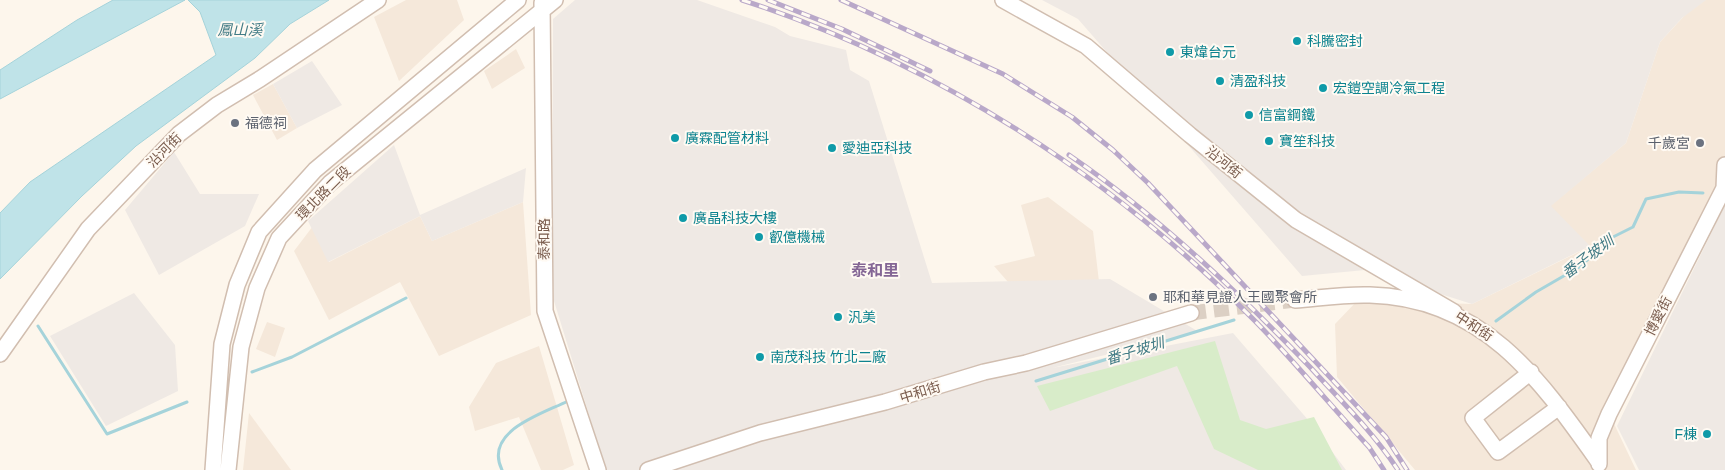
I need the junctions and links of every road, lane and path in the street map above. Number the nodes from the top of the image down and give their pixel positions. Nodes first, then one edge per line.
1 (378, 0) edge
2 (518, 0) edge
3 (556, 0) edge
4 (1004, 0) edge
5 (542, 5) edge
6 (1725, 165) edge
7 (1295, 300) tunnel mouth
8 (1454, 312) junction
9 (1191, 313) tunnel mouth
10 (0, 354) edge
11 (1531, 372) junction
12 (1559, 407) junction
13 (1600, 466) edge
14 (213, 470) edge
15 (228, 470) edge
16 (598, 470) edge
17 (648, 470) edge

1 - 10 street, 沿河街
2 - 14 street, 環北路二段
3 - 5 street, 環北路二段
4 - 8 street, 沿河街
5 - 15 street, 環北路二段
5 - 16 street, 泰和路
6 - 13 street, 博愛街
7 - 8 street, 中和街
8 - 11 street, 中和街
9 - 17 street, 中和街
11 - 12 street, 中和街
11 - 12 street
12 - 13 street, 中和街

